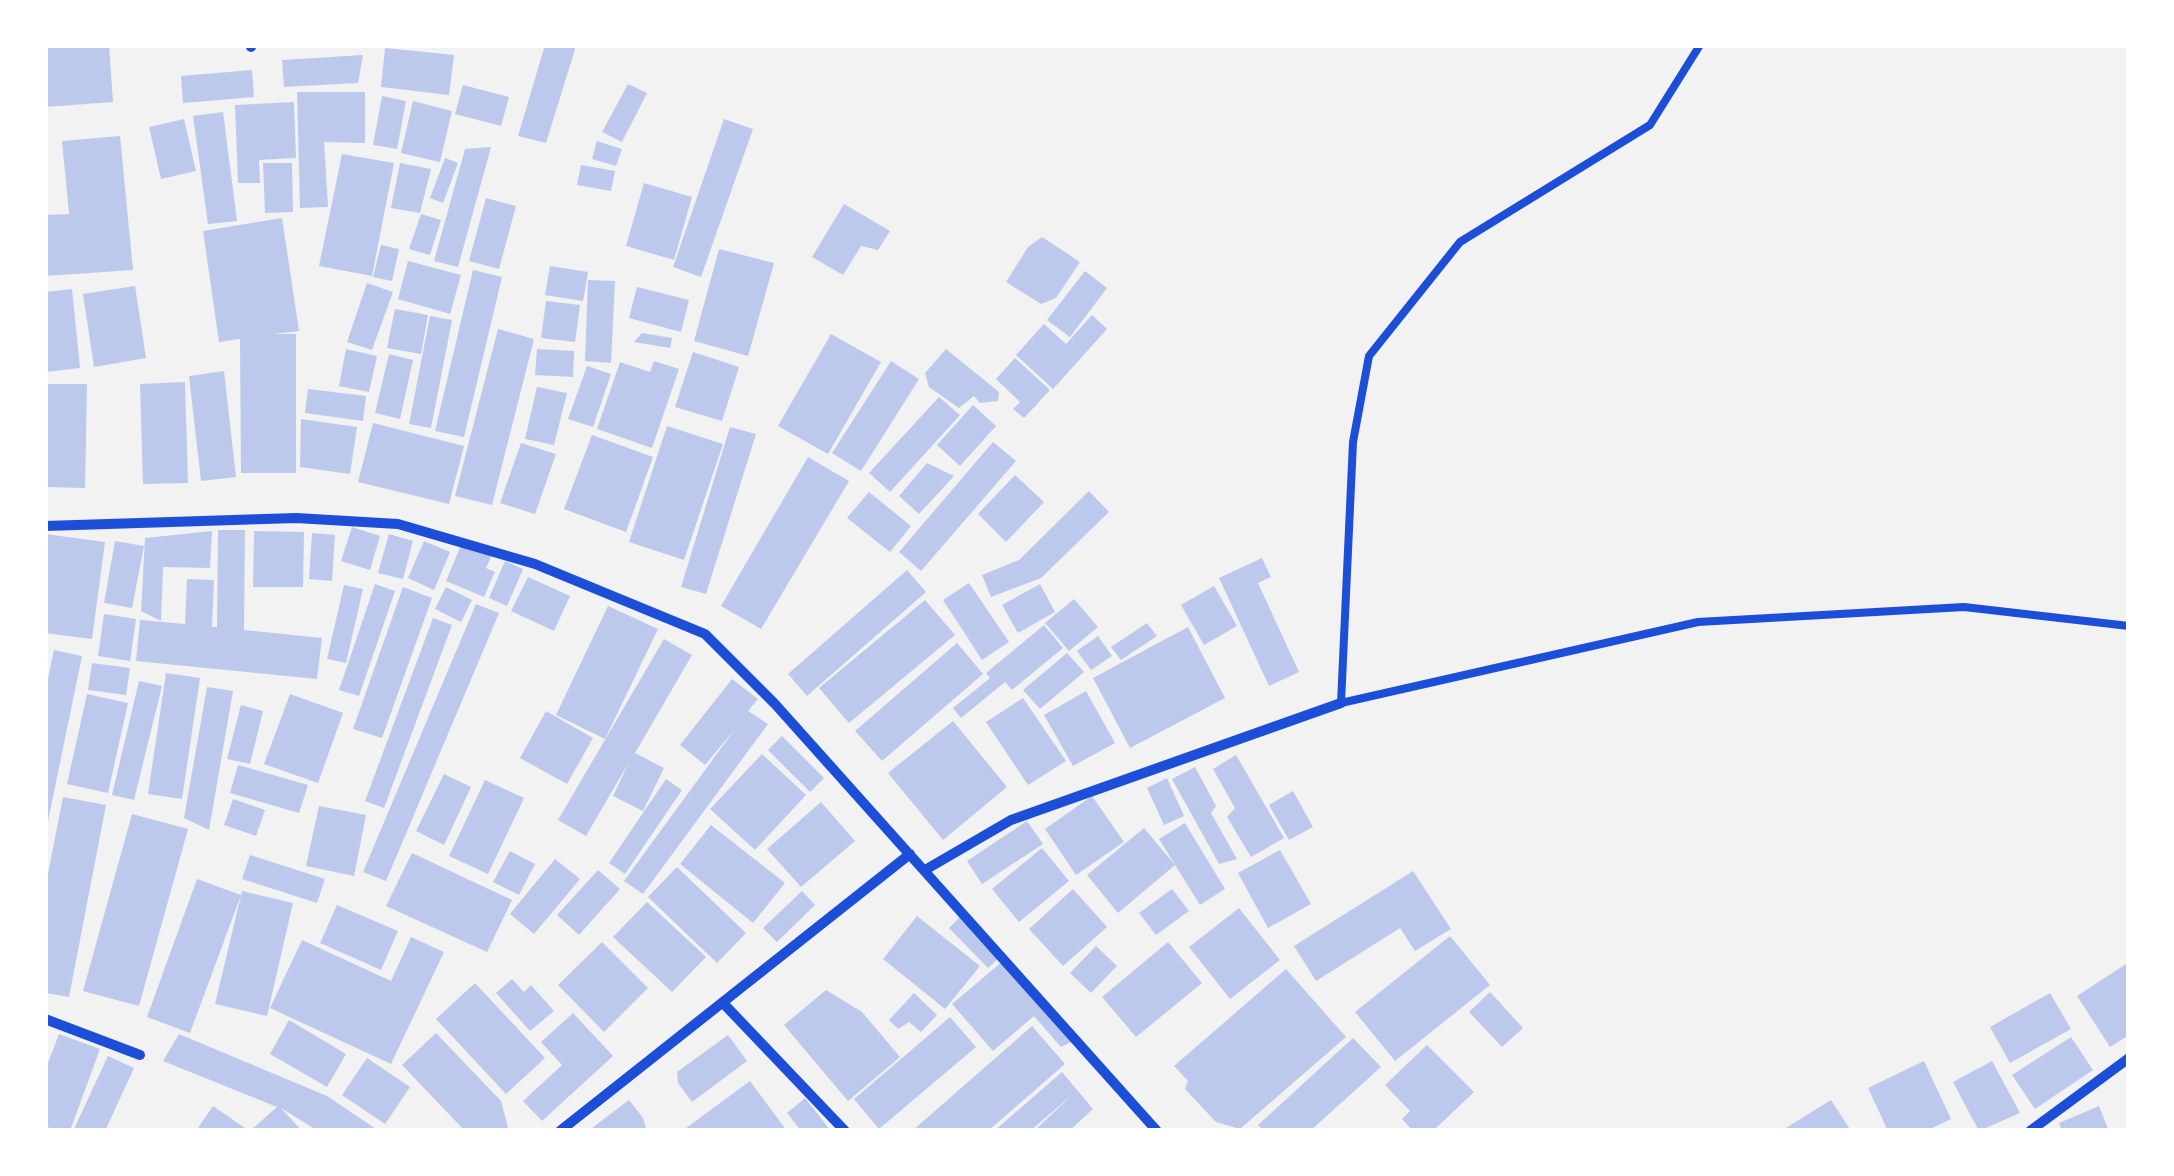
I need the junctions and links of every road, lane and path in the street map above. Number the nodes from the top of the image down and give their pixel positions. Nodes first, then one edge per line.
1 (1700, 45) edge
2 (45, 526) edge
3 (2129, 626) edge
4 (1342, 703) junction
5 (910, 854) junction
6 (924, 870) junction
7 (723, 1003) junction
8 (45, 1020) edge
9 (140, 1055) dead end
10 (2129, 1058) edge
11 (560, 1131) edge
12 (846, 1131) edge
13 (1157, 1131) edge
14 (2030, 1131) edge

1 - 4 lane
2 - 5 street
3 - 4 lane
4 - 6 street
5 - 6 street
5 - 7 street
6 - 13 street
7 - 11 street
7 - 12 street
8 - 9 street
10 - 14 street

